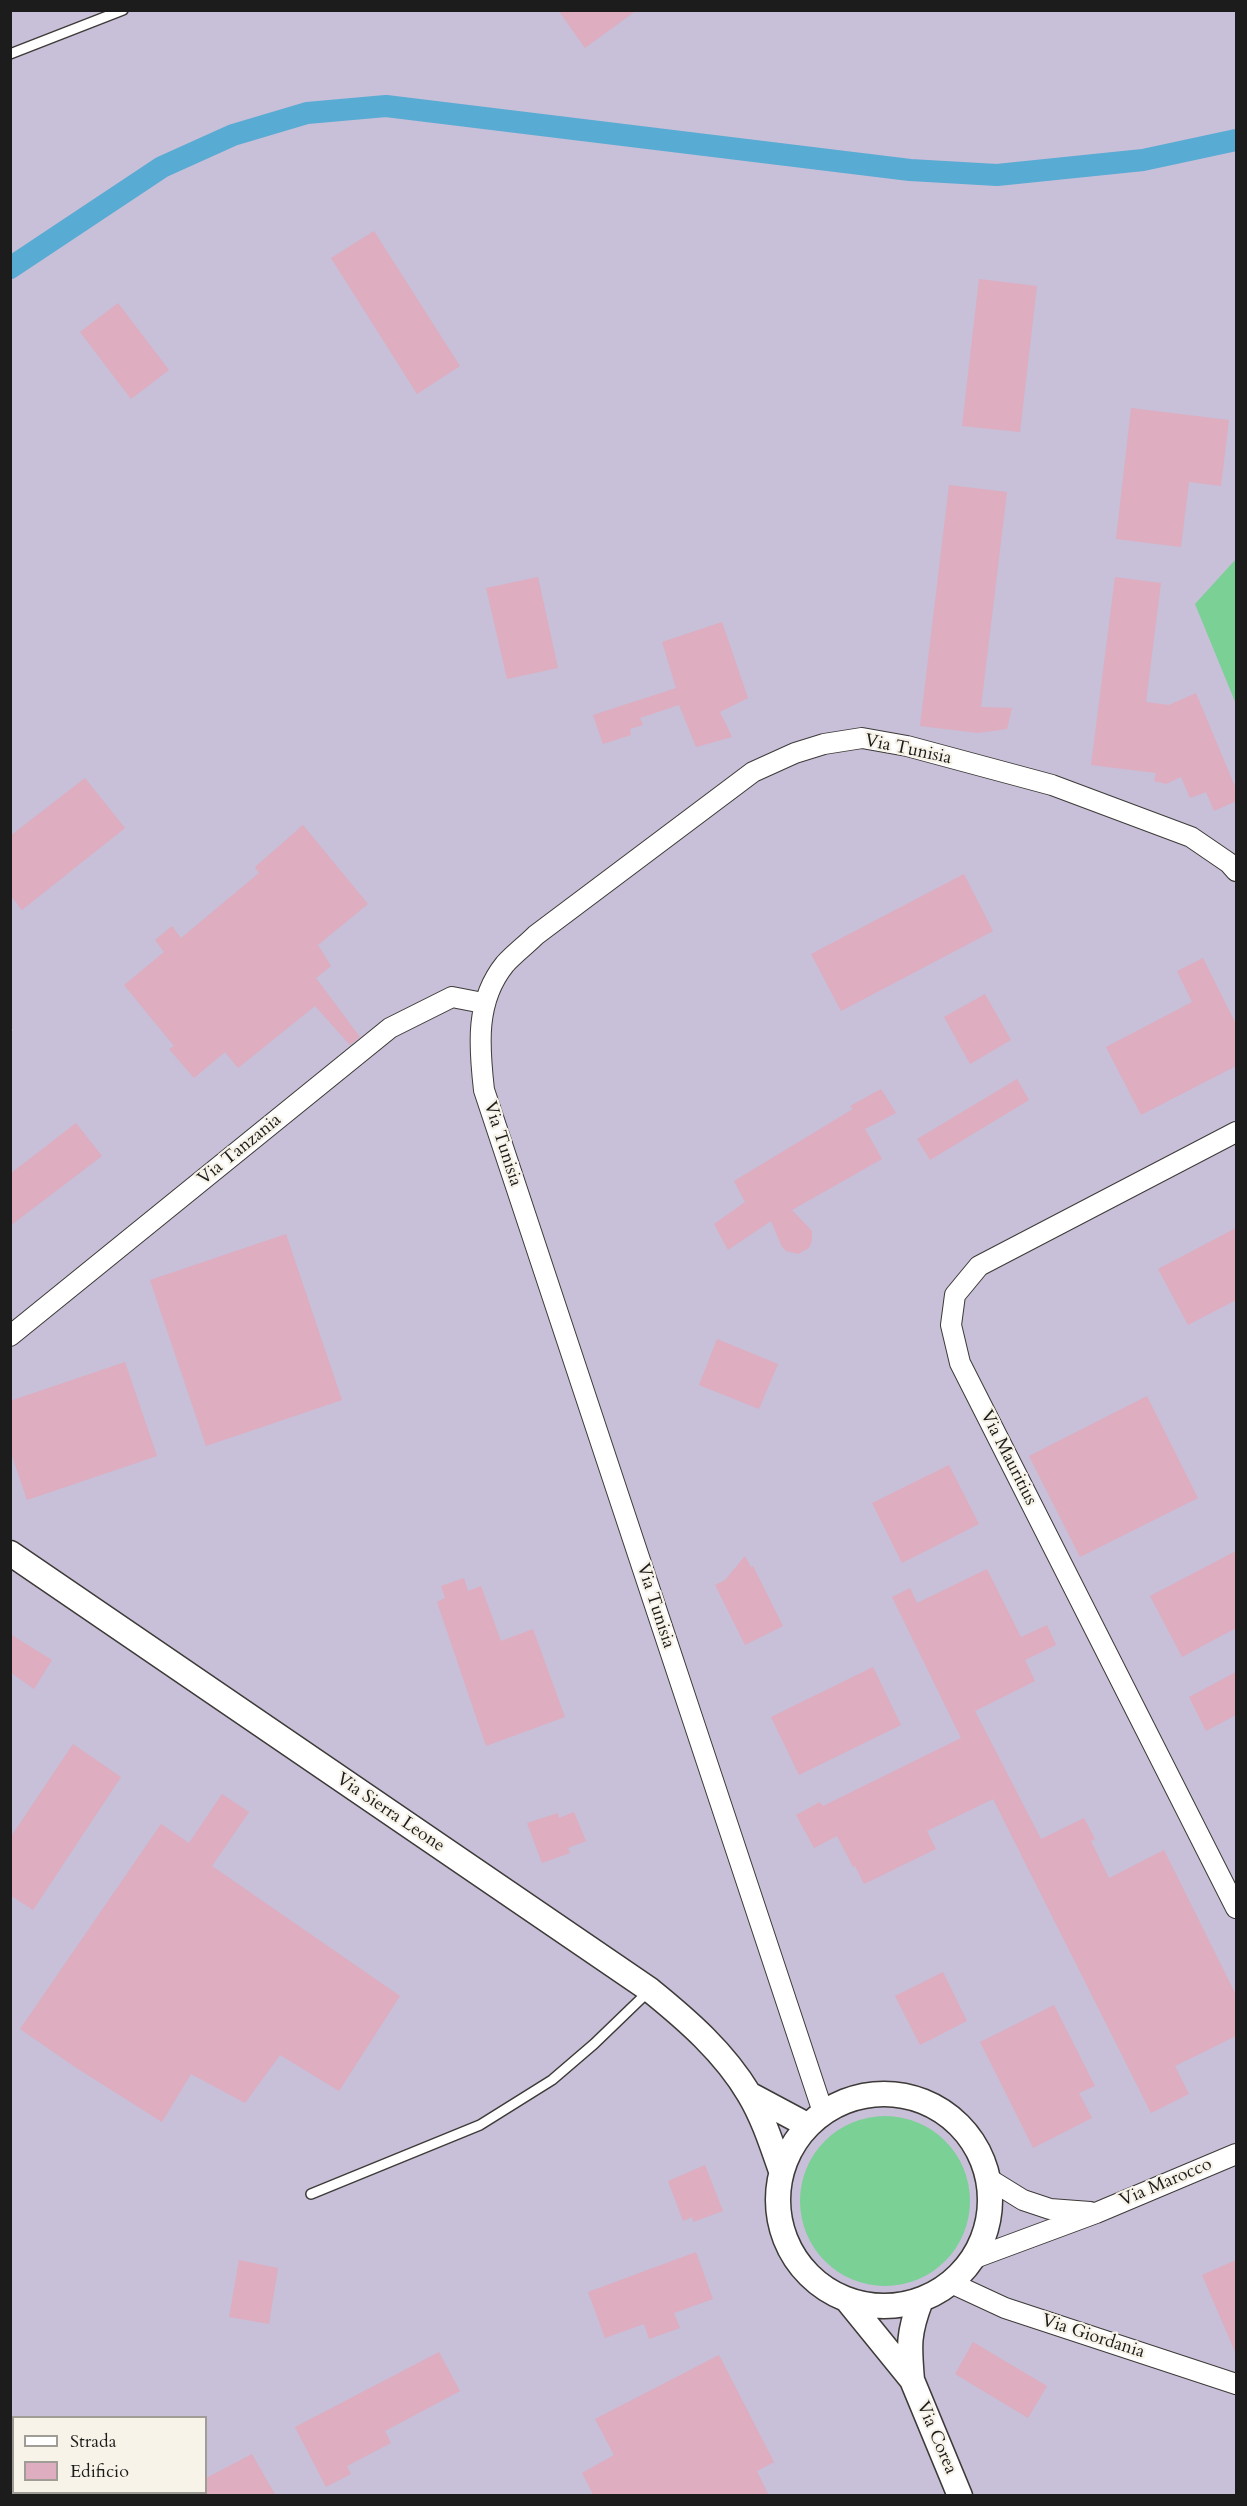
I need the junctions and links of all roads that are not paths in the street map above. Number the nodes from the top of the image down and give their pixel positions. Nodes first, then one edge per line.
1 (123, 10) edge
2 (10, 54) edge
3 (1236, 871) edge
4 (483, 1003) junction
5 (1236, 1132) edge
6 (10, 1336) edge
7 (10, 1553) edge
8 (1236, 1908) edge
9 (650, 1990) junction
10 (749, 2094) junction
11 (815, 2119) junction
12 (1236, 2154) edge
13 (781, 2171) junction
14 (989, 2179) junction
15 (311, 2194) dead end
16 (1096, 2213) junction
17 (972, 2259) junction
18 (951, 2283) junction
19 (847, 2300) junction
20 (921, 2301) junction
21 (912, 2380) junction
22 (1236, 2385) edge
23 (960, 2496) edge

1 - 2 lane
3 - 4 street, Via Tunisia
4 - 6 street, Via Tanzania
4 - 11 street, Via Tunisia
5 - 8 street, Via Mauritius
7 - 9 street, Via Sierra Leone
9 - 10 street, Via Sierra Leone
9 - 15 lane
10 - 11 street, Via Sierra Leone
10 - 13 street, Via Sierra Leone
11 - 13 street
11 - 14 street
12 - 16 street, Via Marocco
13 - 19 street
14 - 16 street, Via Marocco
14 - 17 street
16 - 17 street, Via Marocco
17 - 18 street
18 - 20 street
18 - 22 street, Via Giordania
19 - 20 street
19 - 21 street
20 - 21 street
21 - 23 street, Via Corea

